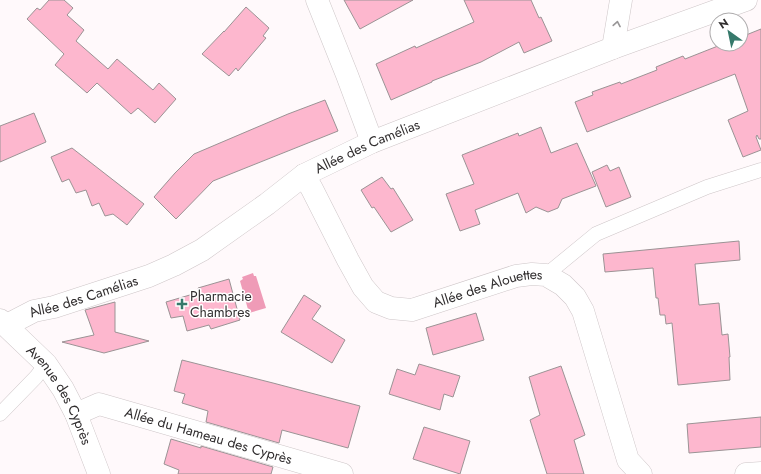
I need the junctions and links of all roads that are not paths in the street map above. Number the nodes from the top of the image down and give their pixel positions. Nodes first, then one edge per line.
1 (317, 0) edge
2 (621, 0) edge
3 (746, 0) edge
4 (613, 48) junction
5 (372, 142) junction
6 (761, 170) edge
7 (304, 175) junction
8 (546, 275) junction
9 (3, 322) edge
10 (46, 364) junction
11 (0, 414) edge
12 (76, 414) junction
13 (99, 474) edge
14 (342, 474) edge
15 (640, 474) edge

1 - 5 street
4 -> 2 street
3 - 4 street, Allée des Camélias
4 - 5 street, Allée des Camélias
5 - 7 street, Allée des Camélias
6 - 8 lane
7 - 8 street, Allée des Alouettes
7 - 9 street, Allée des Camélias
8 - 15 street, Allée des Alouettes
9 - 10 street, Avenue des Cyprès
10 - 11 lane
10 - 12 street, Avenue des Cyprès
12 - 13 street, Avenue des Cyprès
12 - 14 street, Allée du Hameau des Cyprès

